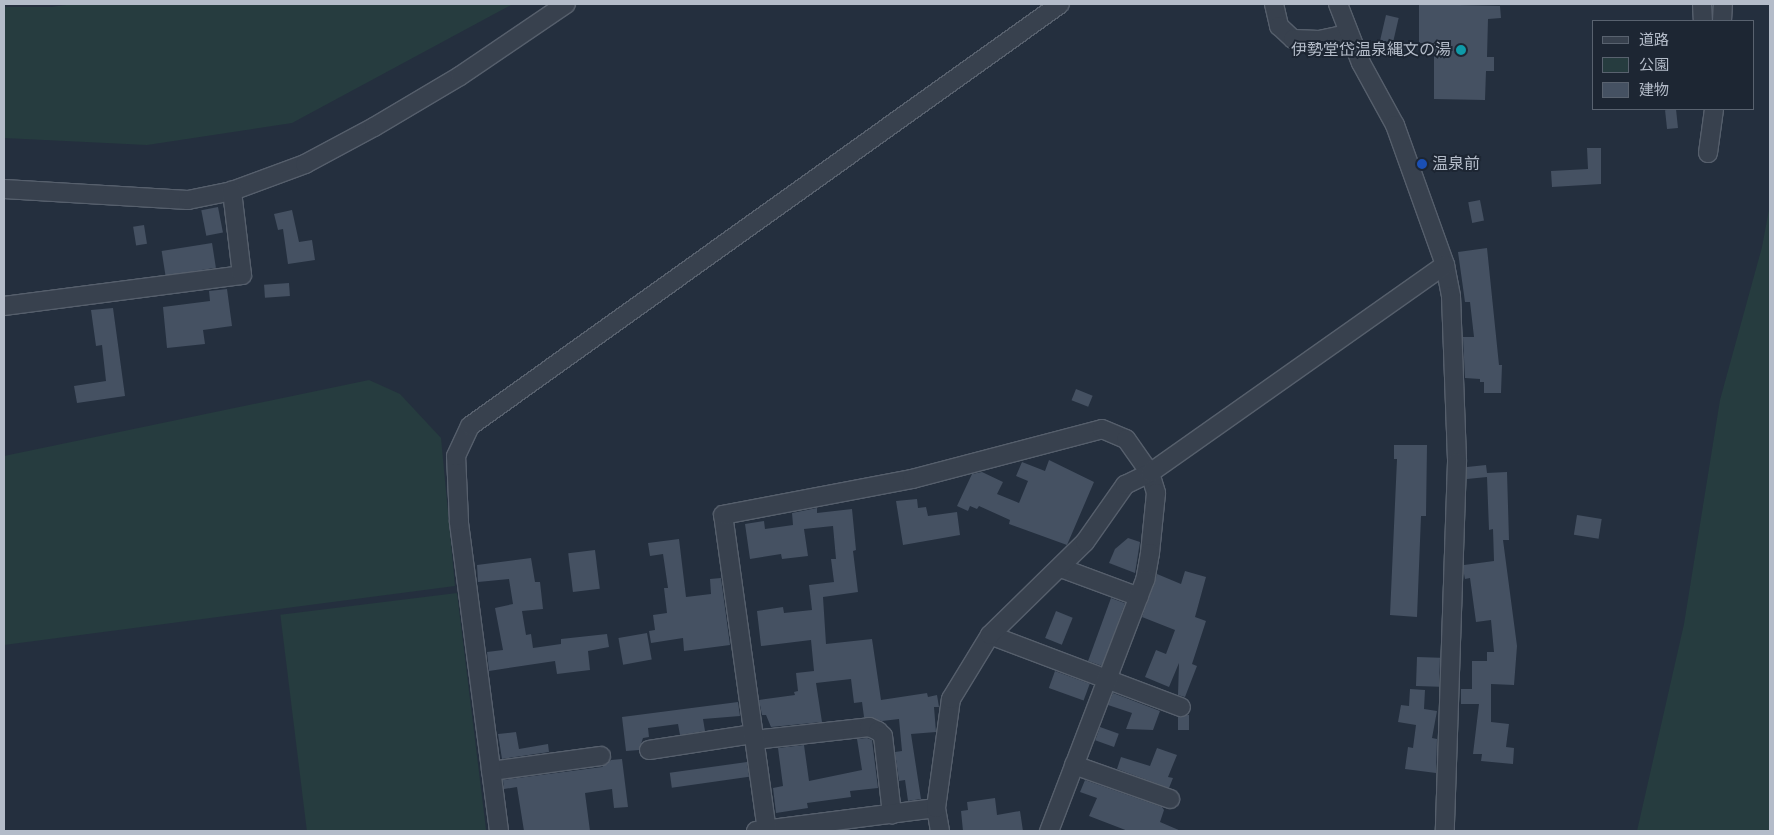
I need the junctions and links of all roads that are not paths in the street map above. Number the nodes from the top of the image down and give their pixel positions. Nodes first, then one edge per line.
1 (566, 4) edge
2 (1060, 4) edge
3 (1274, 4) edge
4 (1338, 4) edge
5 (1702, 4) edge
6 (1723, 4) edge
7 (1703, 20) edge
8 (1722, 20) edge
9 (1348, 34) junction
10 (1709, 110) edge
11 (1714, 110) edge
12 (4, 189) edge
13 (232, 191) junction
14 (1445, 265) junction
15 (4, 306) edge
16 (1150, 473) junction
17 (1061, 568) junction
18 (1139, 597) junction
19 (990, 635) junction
20 (1108, 681) junction
21 (1181, 707) dead end
22 (754, 737) junction
23 (649, 750) dead end
24 (600, 756) dead end
25 (1074, 765) junction
26 (491, 771) junction
27 (1170, 799) dead end
28 (936, 808) junction
29 (892, 814) junction
30 (499, 831) edge
31 (763, 831) edge
32 (940, 831) edge
33 (1050, 831) edge
34 (1445, 831) edge

1 - 13 street
2 - 26 street
3 - 9 street
4 - 9 street
5 - 7 street
6 - 8 street
9 - 14 street
10 - 11 street
12 - 13 street
13 - 15 street
14 - 16 street
14 - 34 street
16 - 17 street
16 - 18 street
16 - 22 street
17 - 18 street
17 - 19 street
18 - 20 street
19 - 20 street
19 - 28 street
20 - 21 street
20 - 25 street
22 - 23 street
22 - 29 street
22 - 31 street
24 - 26 street
25 - 27 street
25 - 33 street
26 - 30 street
28 - 29 street
28 - 32 street
29 - 31 street

